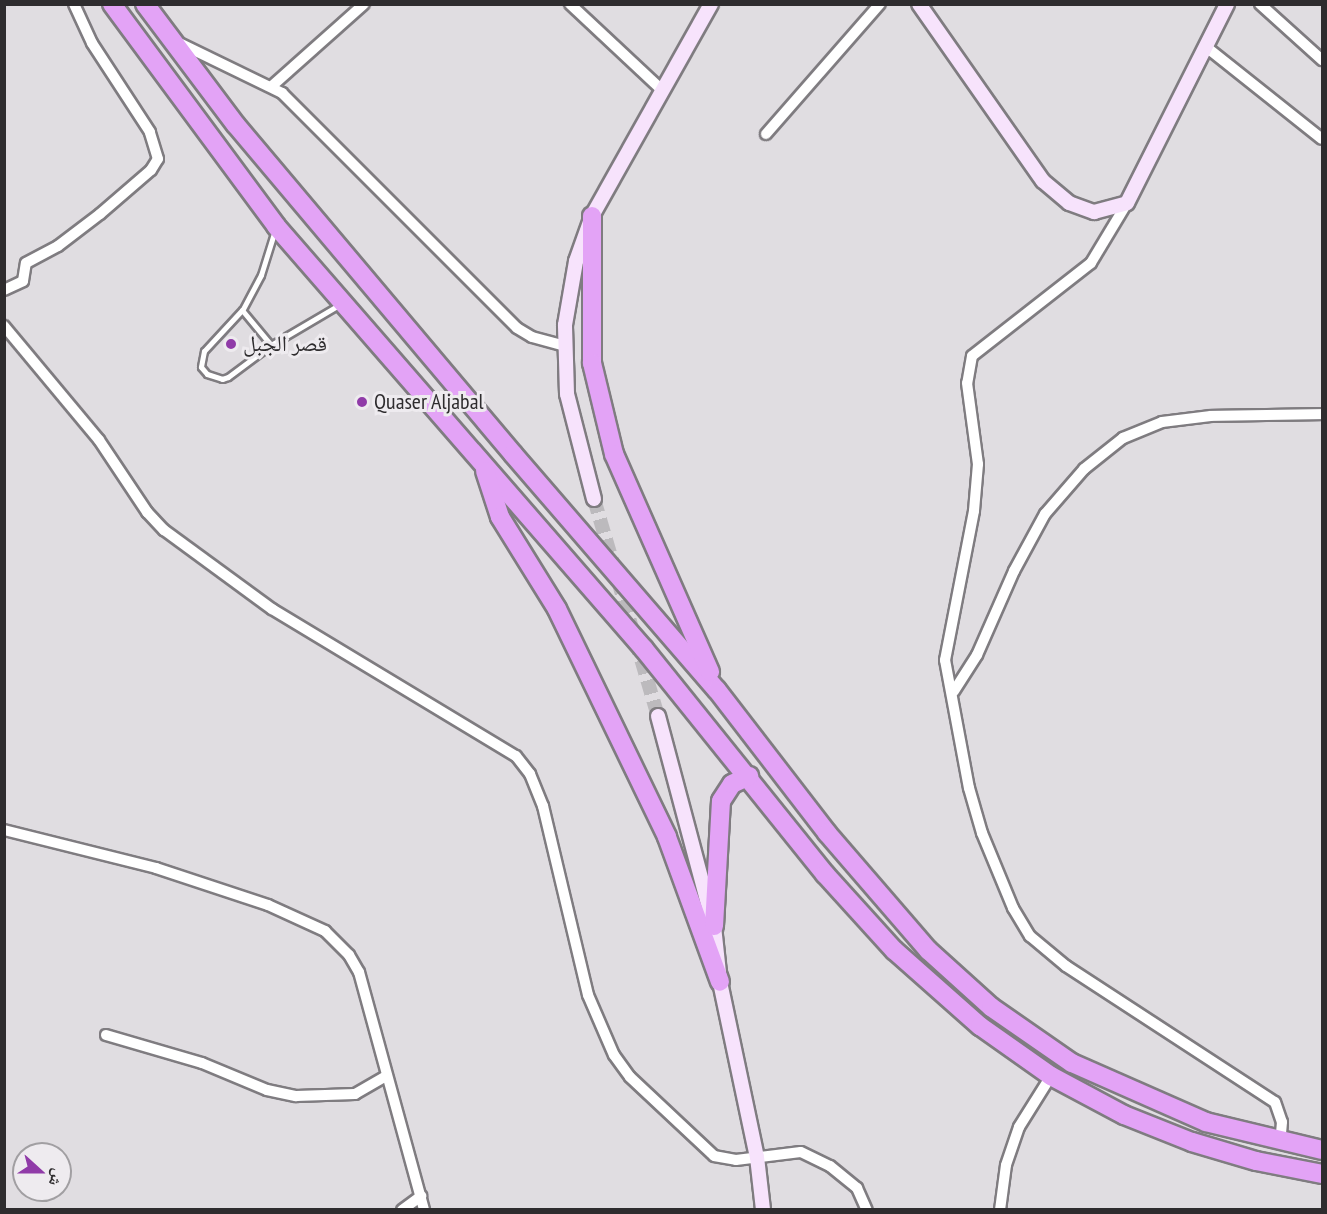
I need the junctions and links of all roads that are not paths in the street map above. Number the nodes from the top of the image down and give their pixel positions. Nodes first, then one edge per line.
1 (74, 4) edge
2 (112, 4) edge
3 (145, 4) edge
4 (364, 4) edge
5 (570, 4) edge
6 (711, 4) edge
7 (880, 4) edge
8 (919, 4) edge
9 (1227, 4) edge
10 (1260, 4) edge
11 (170, 38) junction
12 (1205, 46) junction
13 (1323, 60) edge
14 (272, 86) junction
15 (663, 90) junction
16 (766, 134) dead end
17 (1323, 139) edge
18 (1127, 203) junction
19 (592, 216) junction
20 (276, 226) junction
21 (4, 290) edge
22 (344, 302) junction
23 (242, 310) junction
24 (4, 326) edge
25 (271, 345) junction
26 (565, 346) junction
27 (1323, 414) edge
28 (484, 466) junction
29 (594, 499) tunnel mouth
30 (717, 690) junction
31 (954, 691) junction
32 (658, 717) tunnel mouth
33 (749, 776) junction
34 (4, 830) edge
35 (714, 926) junction
36 (720, 982) junction
37 (106, 1035) dead end
38 (386, 1076) junction
39 (1051, 1076) junction
40 (1280, 1143) junction
41 (1323, 1150) edge
42 (757, 1157) junction
43 (1323, 1174) edge
44 (421, 1196) junction
45 (402, 1209) edge
46 (424, 1209) edge
47 (763, 1209) edge
48 (867, 1209) edge
49 (1000, 1209) edge

1 - 21 street
2 - 20 highway
3 - 11 highway
4 - 14 street
5 - 15 street
6 - 15 street
7 - 16 street
8 - 18 street
9 - 12 street
10 - 13 street
11 - 14 street
11 - 30 highway
12 - 17 street
12 - 18 street
14 - 26 street
15 - 19 street
18 - 31 street
19 - 26 street
19 - 30 highway
20 - 22 highway
20 - 23 lane
22 - 25 lane
22 - 28 highway
23 - 25 lane
23 - 25 lane
24 - 42 street
26 - 29 street
27 - 31 street
28 - 33 highway
28 - 36 highway
30 - 40 highway
31 - 40 street
32 - 35 street
33 - 35 highway
33 - 39 highway
34 - 38 street
35 - 36 street
36 - 42 street
37 - 38 street
38 - 44 street
39 - 43 highway
39 - 49 street
40 - 41 highway
42 - 47 street
42 - 48 street
44 - 45 street
44 - 46 street

